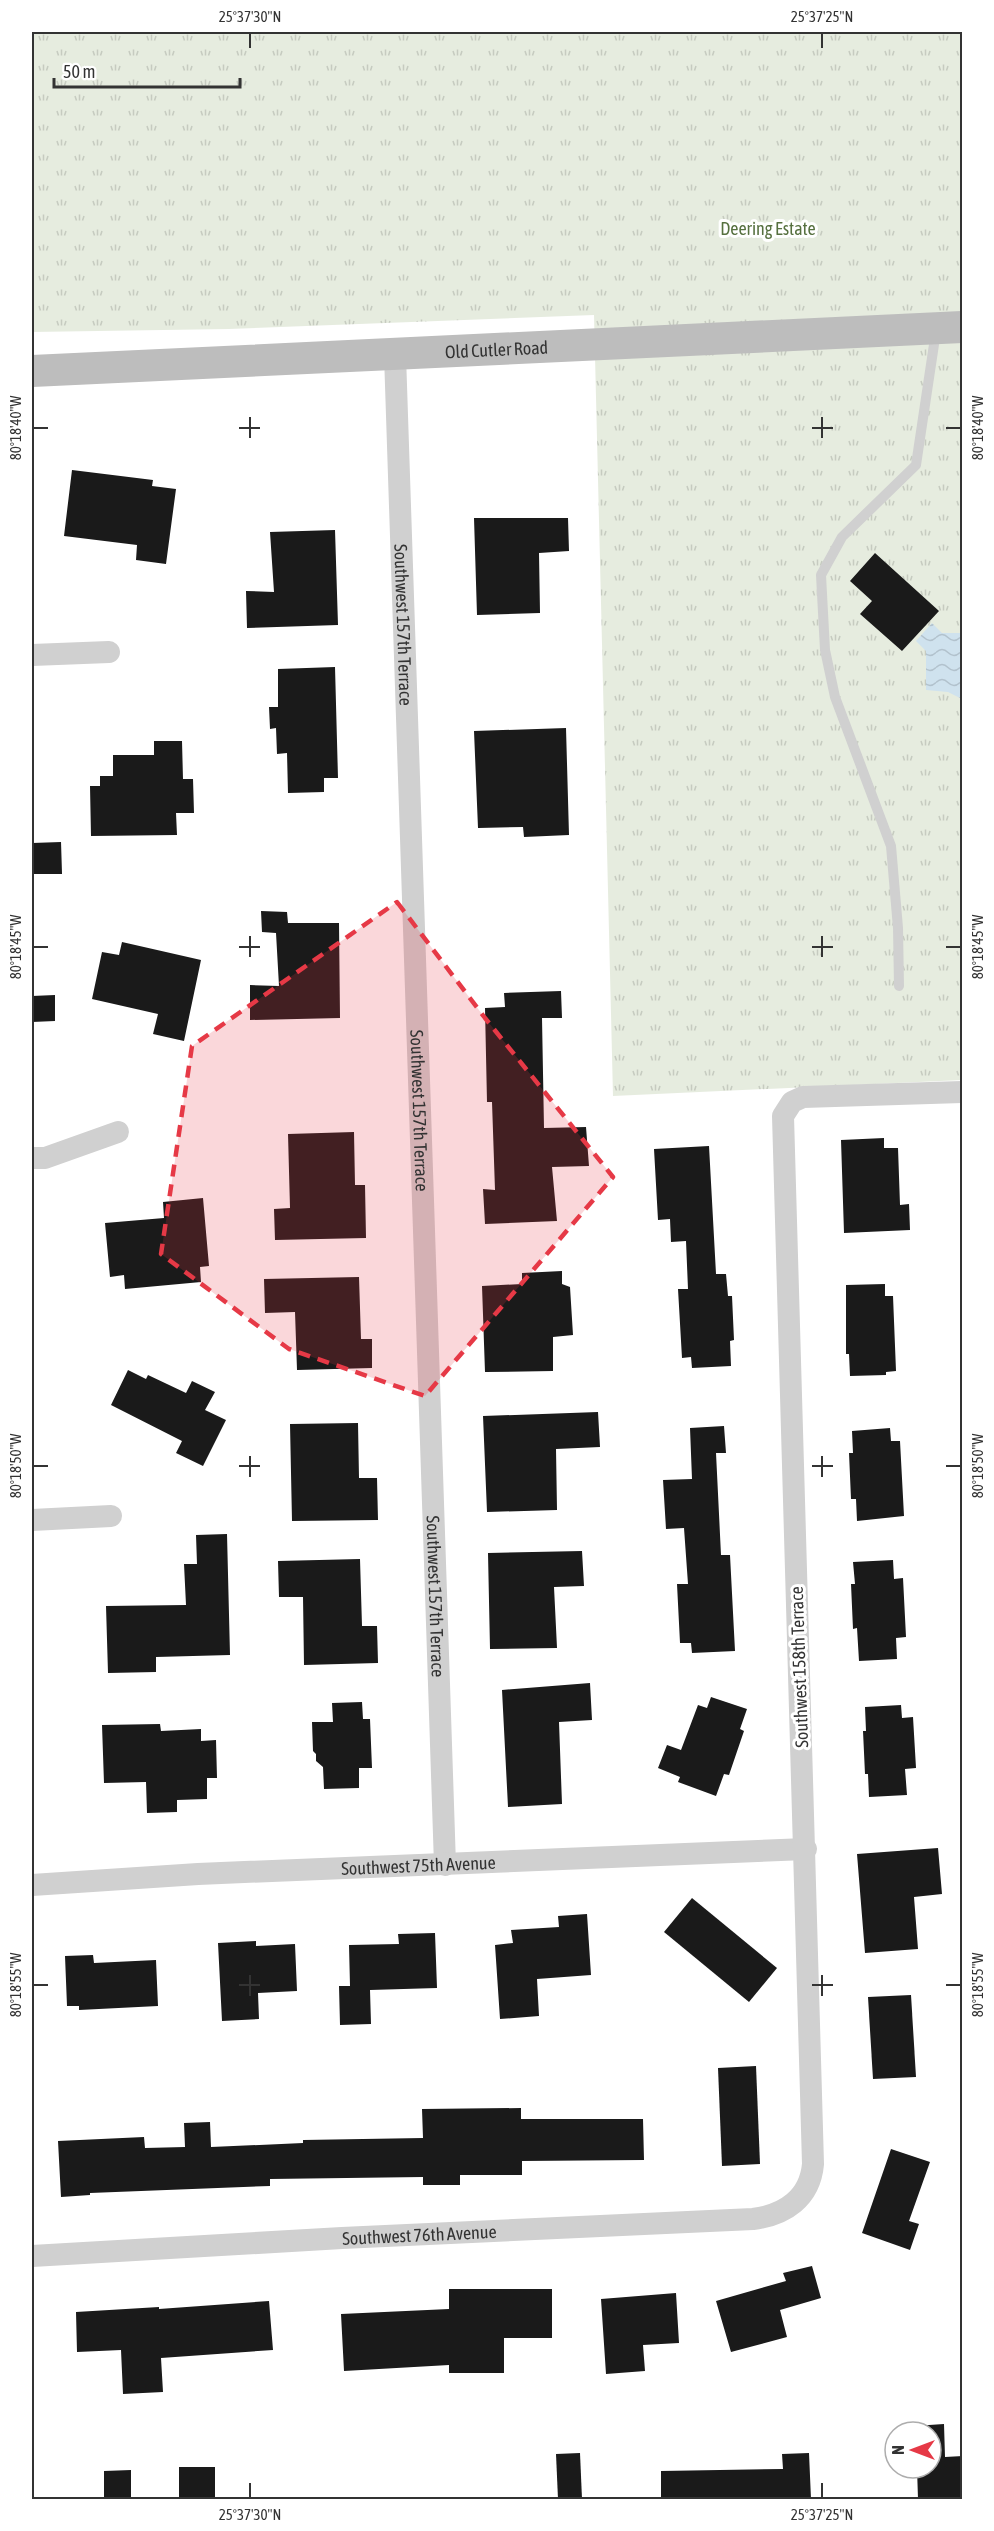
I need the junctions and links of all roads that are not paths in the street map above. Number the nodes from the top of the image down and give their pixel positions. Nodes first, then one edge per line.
1 (950, 327) edge
2 (395, 355) junction
3 (32, 371) edge
4 (109, 651) dead end
5 (32, 655) edge
6 (899, 986) dead end
7 (963, 1092) edge
8 (118, 1132) dead end
9 (32, 1158) edge
10 (111, 1516) dead end
11 (32, 1520) edge
12 (806, 1849) junction
13 (446, 1865) junction
14 (32, 1885) edge
15 (802, 2196) joint
16 (32, 2256) edge

1 - 2 main road, Old Cutler Road
1 - 6 lane
2 - 3 main road, Old Cutler Road
2 - 13 street, Southwest 157th Terrace
4 - 5 street
7 - 12 street, Southwest 158th Terrace
8 - 9 street
10 - 11 street
12 - 13 street, Southwest 75th Avenue
12 - 15 street, Southwest 158th Terrace
13 - 14 street, Southwest 75th Avenue
15 - 16 street, Southwest 76th Avenue

